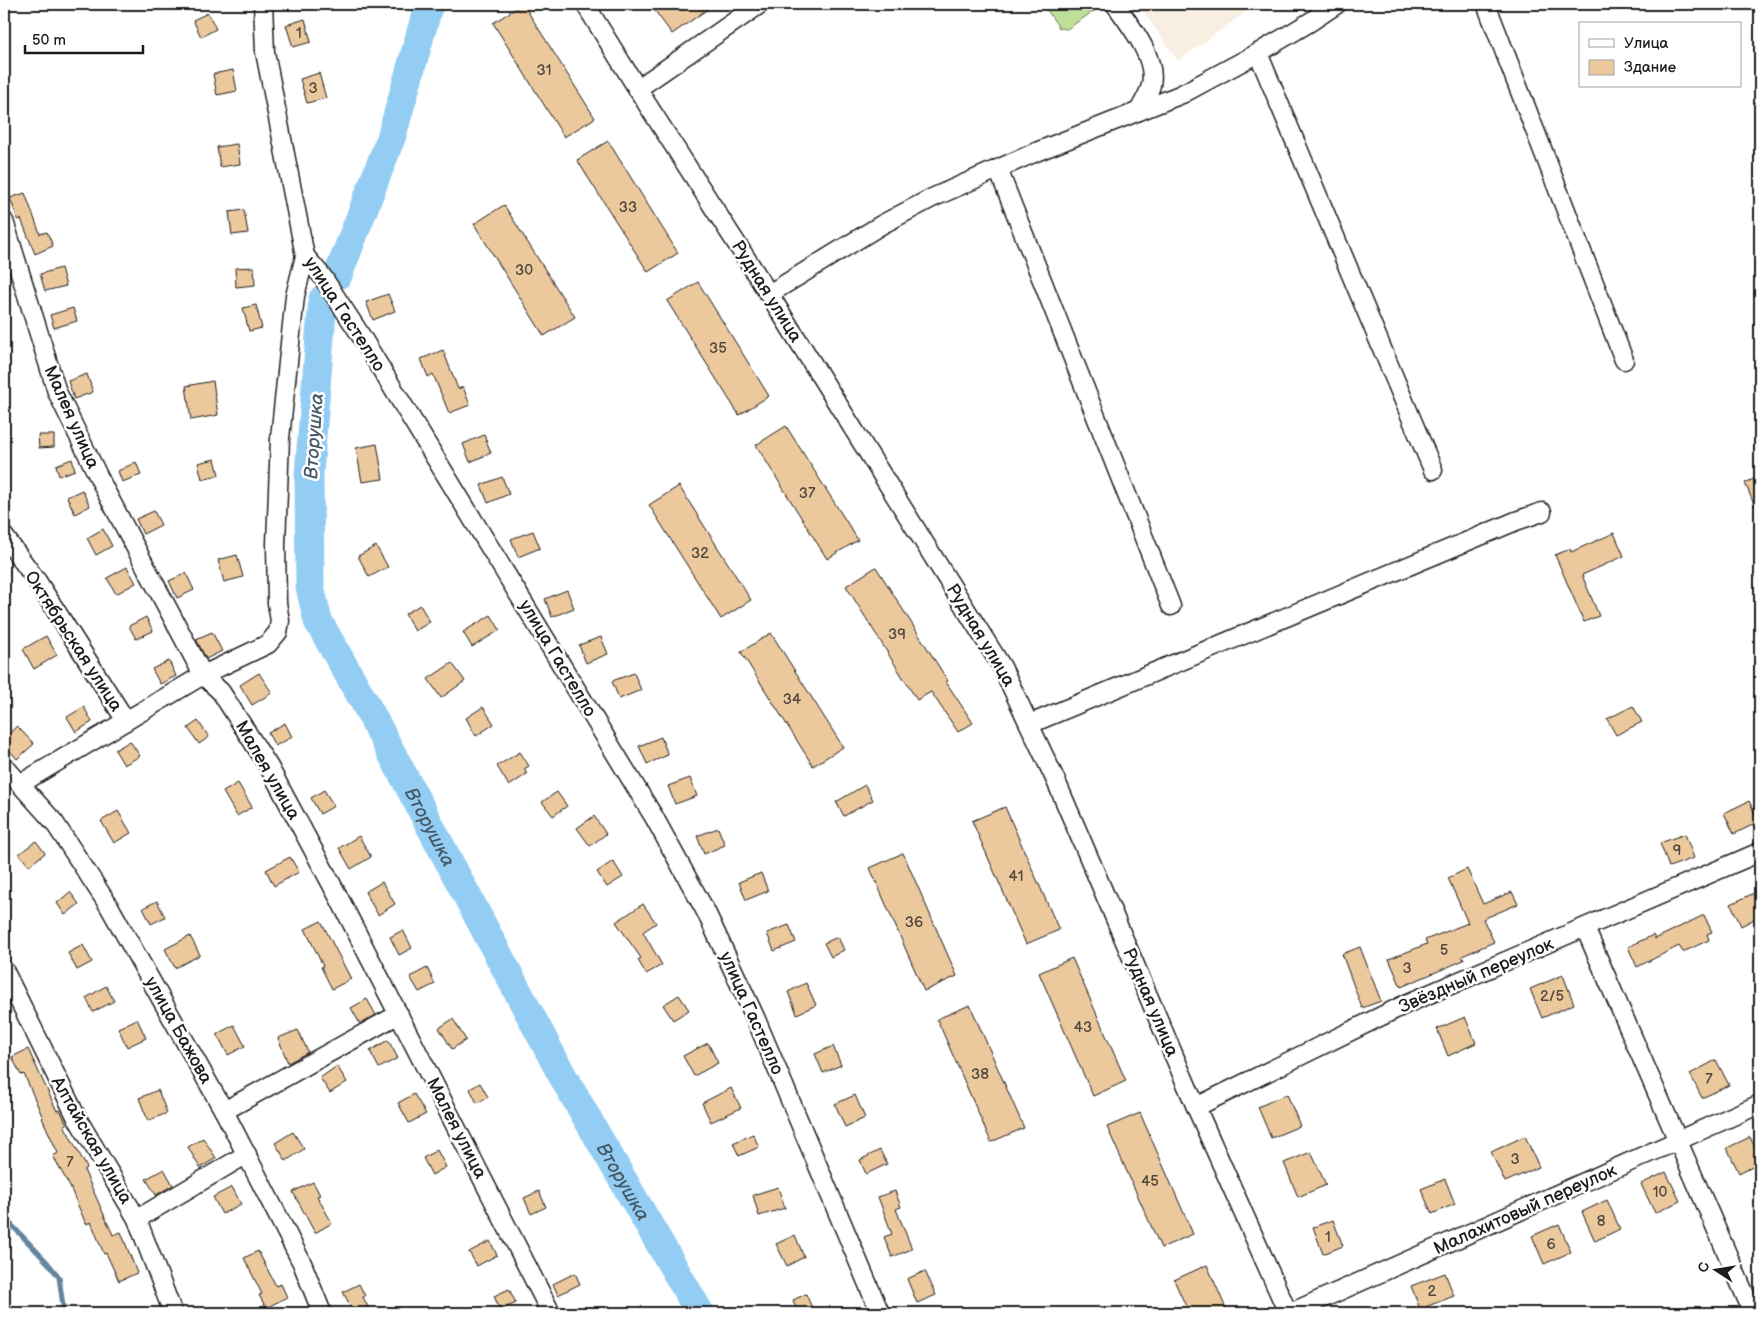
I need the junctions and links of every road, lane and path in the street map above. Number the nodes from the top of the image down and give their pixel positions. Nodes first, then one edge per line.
1 (263, 4) edge
2 (585, 4) edge
3 (760, 4) edge
4 (1115, 4) edge
5 (1337, 4) edge
6 (1486, 4) edge
7 (1258, 53) junction
8 (637, 89) junction
9 (1139, 111) junction
10 (998, 169) junction
11 (4, 222) edge
12 (305, 256) junction
13 (769, 294) junction
14 (1624, 360) dead end
15 (1433, 470) dead end
16 (1542, 512) dead end
17 (4, 536) edge
18 (1171, 606) dead end
19 (203, 675) junction
20 (126, 721) junction
21 (1030, 724) junction
22 (4, 766) edge
23 (20, 784) junction
24 (1760, 852) edge
25 (1585, 928) junction
26 (4, 970) edge
27 (399, 1014) junction
28 (1760, 1104) edge
29 (1196, 1107) junction
30 (224, 1111) junction
31 (1677, 1141) junction
32 (247, 1154) junction
33 (137, 1219) junction
34 (173, 1313) edge
35 (322, 1313) edge
36 (551, 1313) edge
37 (880, 1313) edge
38 (1289, 1313) edge
39 (1753, 1313) edge

1 - 12 street, улица Гастелло
2 - 8 street, Рудная улица
3 - 8 street
4 - 9 street
5 - 7 street
6 - 14 street
7 - 9 street
7 - 15 street
8 - 13 street, Рудная улица
9 - 10 street
10 - 13 street
10 - 18 street
11 - 19 street, Малея улица
12 - 19 street
12 - 37 street, улица Гастелло
13 - 21 street, Рудная улица
16 - 21 street
17 - 20 street, Октябрьская улица
19 - 20 street
19 - 27 street, Малея улица
20 - 23 street
21 - 29 street, Рудная улица
22 - 23 street, улица Бажова
23 - 30 street, улица Бажова
24 - 25 street, Звёздный переулок
25 - 29 street, Звёздный переулок
25 - 31 street
26 - 33 street, Алтайская улица
27 - 30 street
27 - 36 street, Малея улица
28 - 31 street, Малахитовый переулок
29 - 38 street, Рудная улица
30 - 32 street, улица Бажова
31 - 38 street, Малахитовый переулок
31 - 39 street
32 - 33 street
32 - 35 street, улица Бажова
33 - 34 street, Алтайская улица

